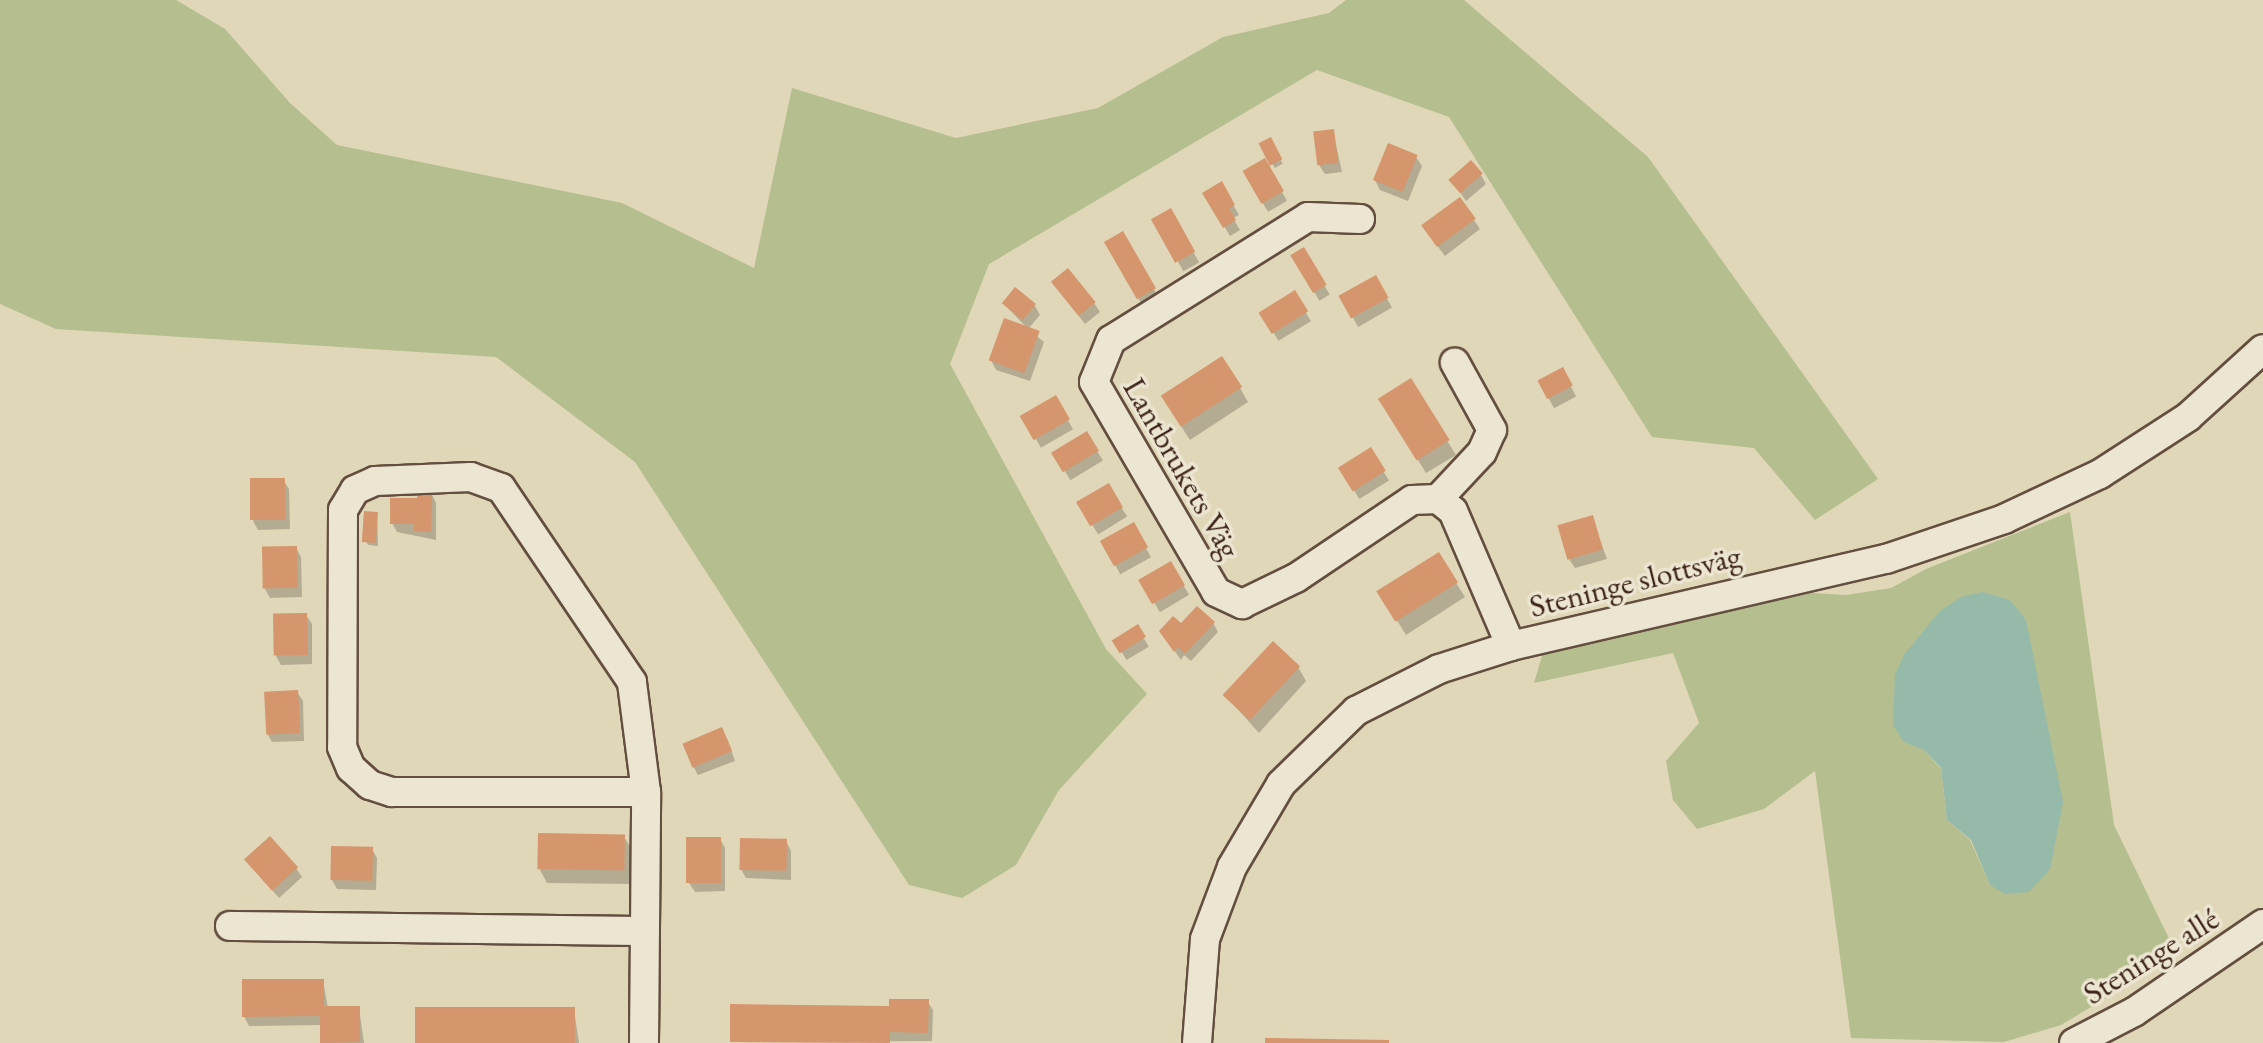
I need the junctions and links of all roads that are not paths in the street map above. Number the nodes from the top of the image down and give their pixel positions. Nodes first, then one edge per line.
1 (1360, 219) dead end
2 (2263, 349) edge
3 (1455, 363) dead end
4 (1438, 499) junction
5 (1511, 646) junction
6 (646, 792) junction
7 (2263, 924) edge
8 (230, 926) dead end
9 (645, 931) junction
10 (644, 1043) edge
11 (1197, 1043) edge
12 (2074, 1043) edge

1 - 4 street, Lantbrukets Väg
2 - 5 street, Steninge slottsväg
3 - 4 street
4 - 5 street
5 - 11 street, Steninge slottsväg
6 - 6 street
6 - 9 street
7 - 12 street, Steninge allé
8 - 9 street
9 - 10 street

